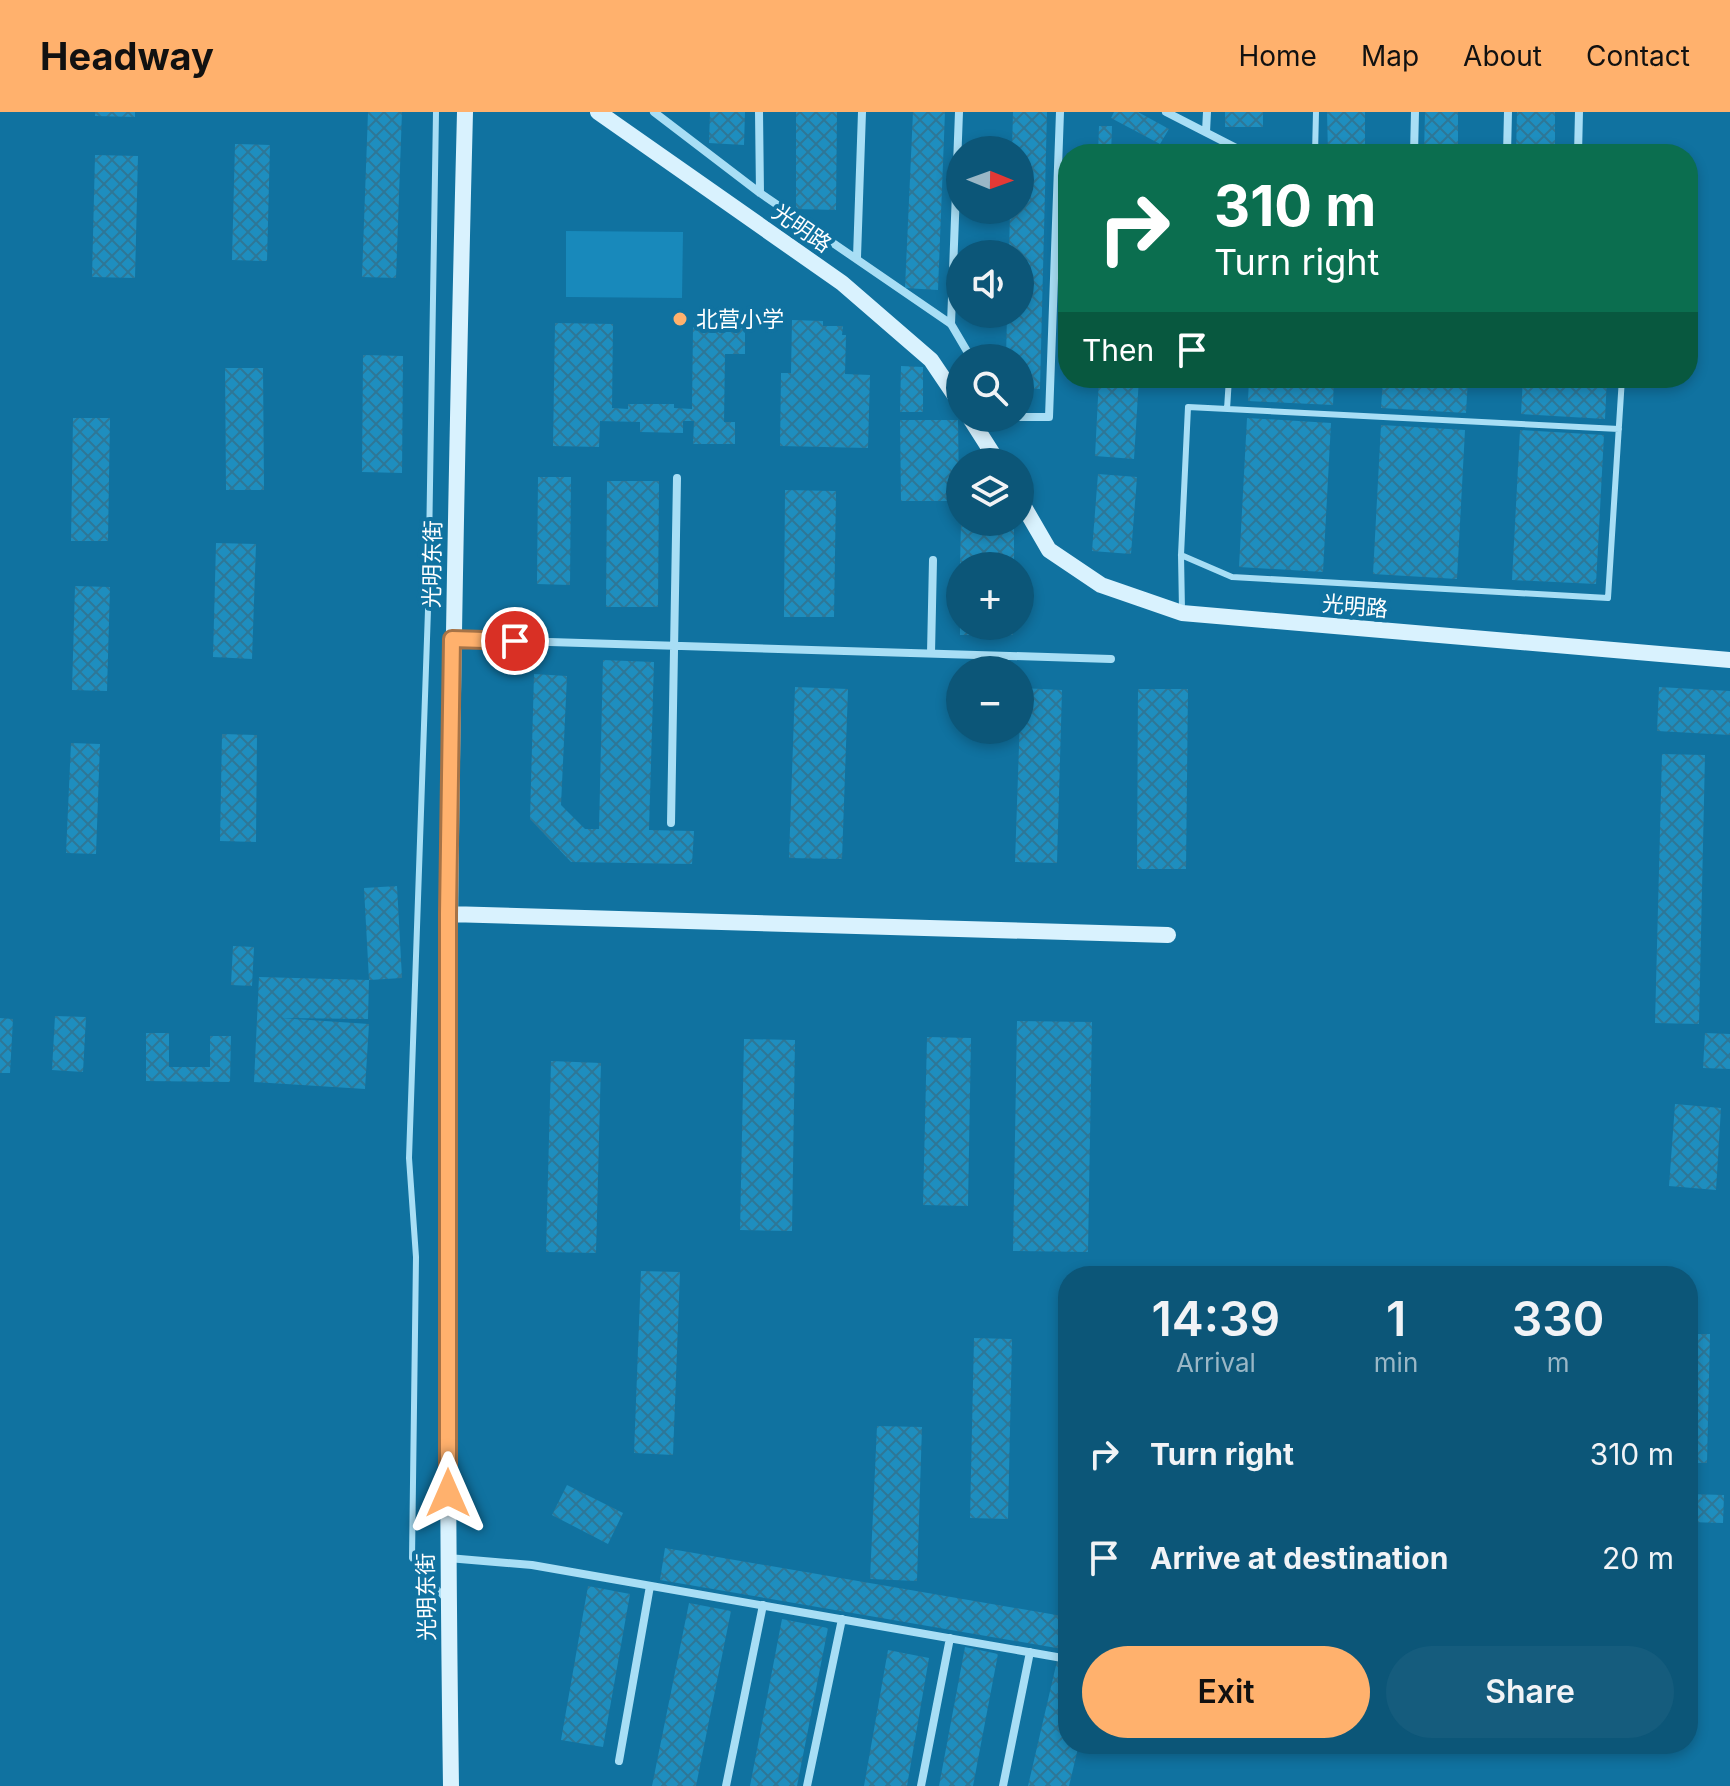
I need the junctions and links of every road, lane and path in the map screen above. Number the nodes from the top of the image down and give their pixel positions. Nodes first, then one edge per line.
1 (436, 112) edge
2 (465, 112) edge
3 (598, 112) edge
4 (654, 112) edge
5 (759, 112) edge
6 (862, 112) edge
7 (959, 112) edge
8 (1060, 112) edge
9 (1166, 112) edge
10 (1207, 112) edge
11 (1316, 112) edge
12 (1415, 112) edge
13 (1508, 112) edge
14 (1579, 112) edge
15 (1206, 132) junction
16 (1059, 144) edge
17 (1229, 144) edge
18 (1315, 144) edge
19 (1414, 144) edge
20 (1507, 144) edge
21 (1578, 144) edge
22 (1058, 167) edge
23 (760, 193) junction
24 (954, 240) edge
25 (857, 257) junction
26 (946, 320) edge
27 (946, 382) edge
28 (1228, 388) edge
29 (1621, 388) edge
30 (1227, 409) junction
31 (1034, 417) edge
32 (1619, 429) junction
33 (677, 478) dead end
34 (1034, 524) edge
35 (1181, 555) junction
36 (933, 560) dead end
37 (1182, 613) junction
38 (452, 639) junction
39 (674, 646) junction
40 (931, 653) junction
41 (1111, 659) dead end
42 (1730, 660) edge
43 (671, 823) dead end
44 (448, 914) junction
45 (1168, 935) dead end
46 (447, 1558) junction
47 (650, 1586) junction
48 (448, 1604) junction
49 (763, 1605) junction
50 (842, 1619) junction
51 (950, 1638) junction
52 (1030, 1652) junction
53 (1058, 1657) edge
54 (619, 1761) dead end
55 (451, 1786) edge
56 (726, 1786) edge
57 (807, 1786) edge
58 (921, 1786) edge
59 (1003, 1786) edge

1 - 48 lane
2 - 38 street, 光明东街
3 - 27 street, 光明路
4 - 23 street
5 - 23 street
6 - 25 street
7 - 24 street
8 - 16 street
9 - 15 street
10 - 15 street
11 - 18 lane
12 - 19 street
13 - 20 street
14 - 21 street
15 - 17 street
22 - 31 street
23 - 25 street
25 - 26 street
28 - 30 lane
29 - 32 lane
30 - 32 lane
30 - 35 lane
32 - 35 lane
33 - 39 street
34 - 37 street, 光明路
35 - 37 lane
36 - 40 street
37 - 42 street, 光明路
38 - 39 street
38 - 44 street, 光明东街
39 - 40 street
39 - 43 street
40 - 41 street
44 - 45 street
44 - 46 street, 光明东街
46 - 47 street
46 - 48 street, 光明东街
47 - 49 street
47 - 54 street
48 - 55 street, 光明东街
49 - 50 street
49 - 56 street
50 - 51 street
50 - 57 street
51 - 52 street
51 - 58 street
52 - 53 street
52 - 59 street

